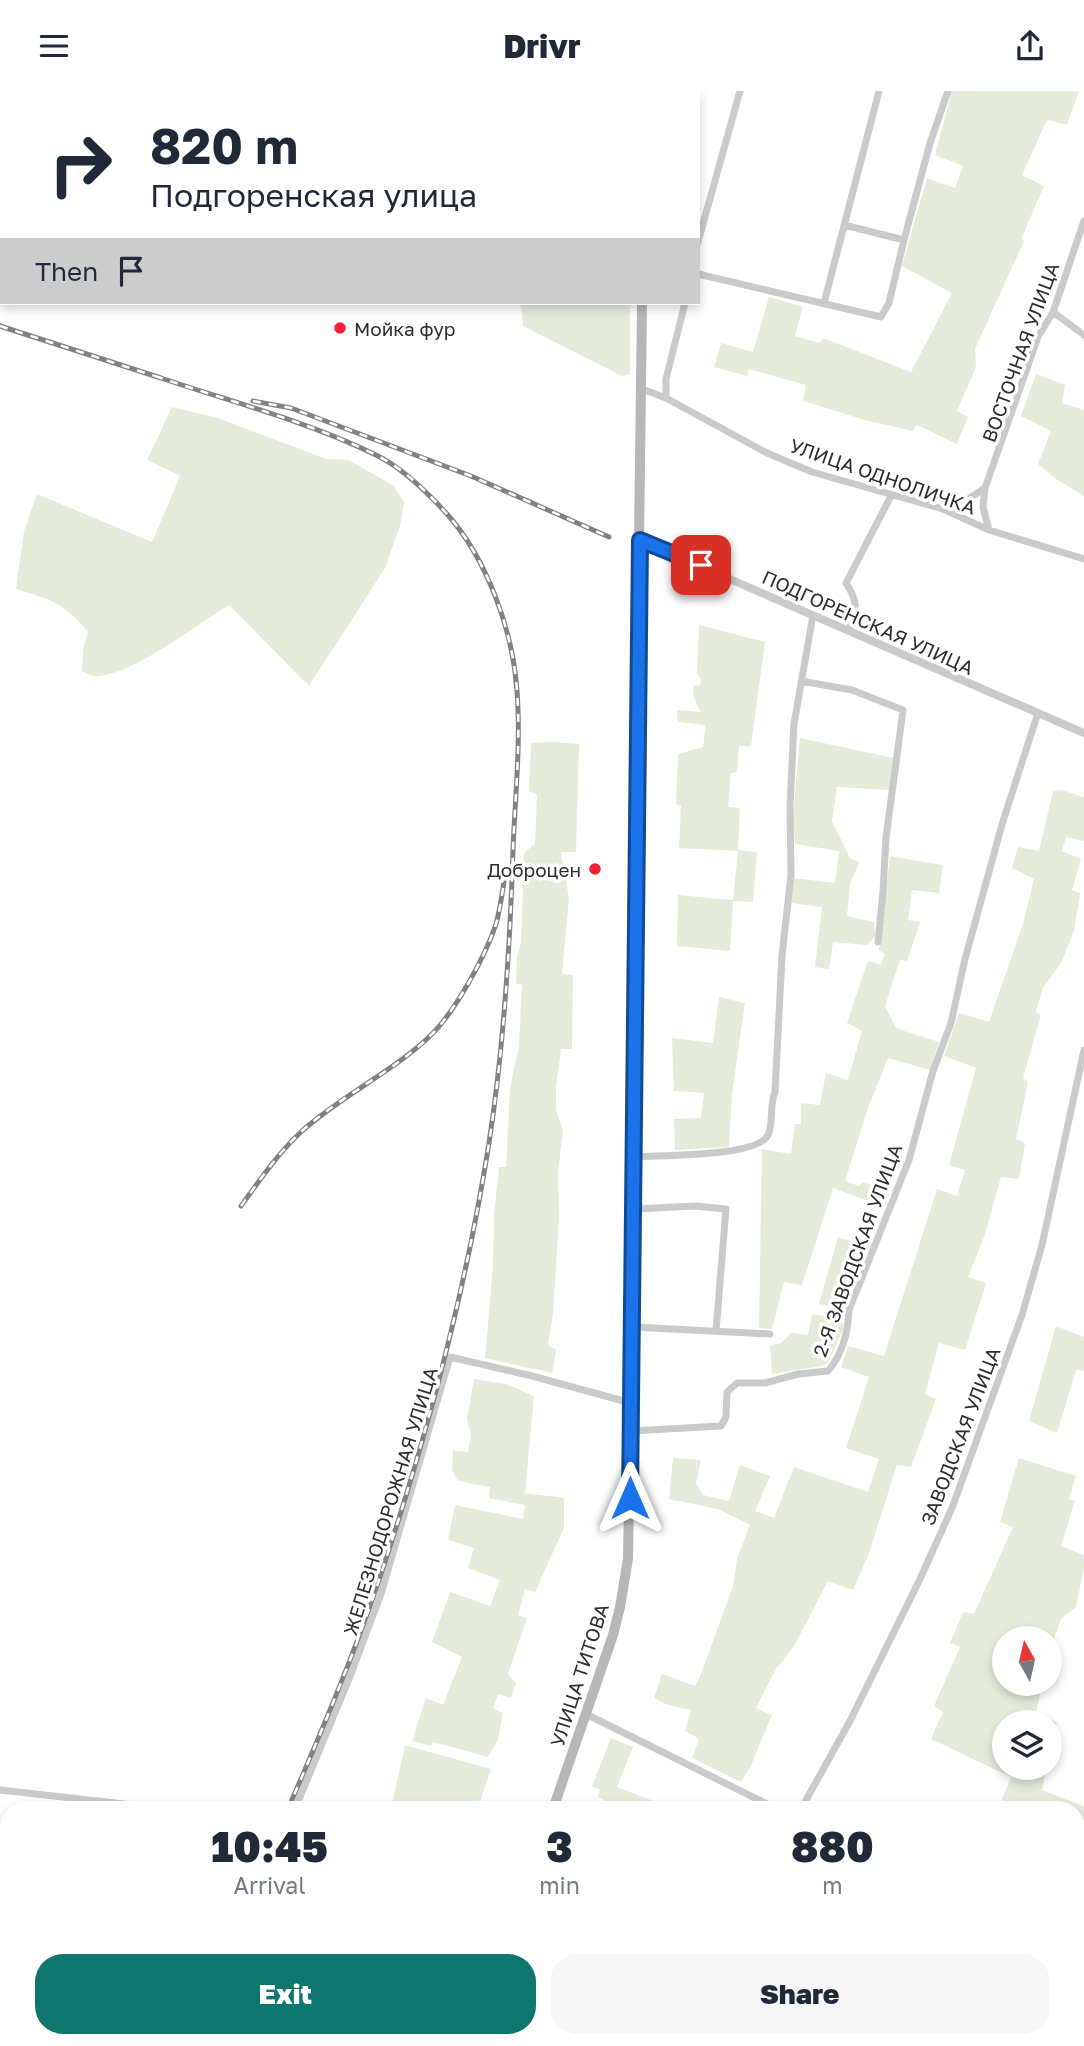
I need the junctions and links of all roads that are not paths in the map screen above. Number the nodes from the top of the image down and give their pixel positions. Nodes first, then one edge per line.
1 (740, 91) edge
2 (879, 91) edge
3 (948, 91) edge
4 (1084, 221) edge
5 (844, 225) junction
6 (700, 235) edge
7 (904, 240) junction
8 (700, 274) edge
9 (824, 303) junction
10 (642, 305) edge
11 (684, 305) edge
12 (1053, 312) junction
13 (1084, 335) edge
14 (642, 389) junction
15 (666, 398) junction
16 (985, 488) junction
17 (891, 496) junction
18 (943, 509) junction
19 (989, 530) junction
20 (640, 540) junction
21 (1084, 559) edge
22 (813, 615) junction
23 (848, 630) junction
24 (801, 681) junction
25 (1038, 713) junction
26 (1084, 733) edge
27 (877, 942) dead end
28 (1084, 1050) edge
29 (635, 1157) junction
30 (634, 1209) junction
31 (633, 1327) junction
32 (716, 1331) junction
33 (770, 1334) dead end
34 (631, 1403) junction
35 (631, 1431) junction
36 (586, 1714) junction
37 (0, 1790) edge
38 (98, 1801) edge
39 (298, 1801) edge
40 (555, 1801) edge
41 (762, 1801) edge
42 (805, 1801) edge

1 - 6 street
2 - 5 street
3 - 7 street
4 - 12 street, ВОСТОЧНАЯ УЛИЦА
5 - 7 street
5 - 9 street
7 - 9 street
8 - 9 street
10 - 14 main road, УЛИЦА ТИТОВА
11 - 15 street
12 - 13 street
12 - 16 street, ВОСТОЧНАЯ УЛИЦА
14 - 15 street, УЛИЦА ОДНОЛИЧКА
14 - 20 main road, УЛИЦА ТИТОВА
15 - 17 street, УЛИЦА ОДНОЛИЧКА
16 - 18 street
16 - 19 street
17 - 18 street, УЛИЦА ОДНОЛИЧКА
17 - 23 street
18 - 19 street, УЛИЦА ОДНОЛИЧКА
19 - 21 street, УЛИЦА ОДНОЛИЧКА
20 - 22 street, ПОДГОРЕНСКАЯ УЛИЦА
20 - 29 main road, УЛИЦА ТИТОВА
22 - 23 street, ПОДГОРЕНСКАЯ УЛИЦА
22 - 24 street
23 - 25 street, ПОДГОРЕНСКАЯ УЛИЦА
24 - 27 street
24 - 29 street
25 - 26 street, ПОДГОРЕНСКАЯ УЛИЦА
25 - 35 street, 2-Я ЗАВОДСКАЯ УЛИЦА
28 - 42 street, ЗАВОДСКАЯ УЛИЦА
29 - 30 main road, УЛИЦА ТИТОВА
30 - 31 main road, УЛИЦА ТИТОВА
30 - 32 street
31 - 32 street
31 - 34 main road, УЛИЦА ТИТОВА
32 - 33 street
34 - 35 main road, УЛИЦА ТИТОВА
34 - 39 street, ЖЕЛЕЗНОДОРОЖНАЯ УЛИЦА
35 - 36 main road, УЛИЦА ТИТОВА
36 - 40 main road, УЛИЦА ТИТОВА
36 - 41 street
37 - 38 street

